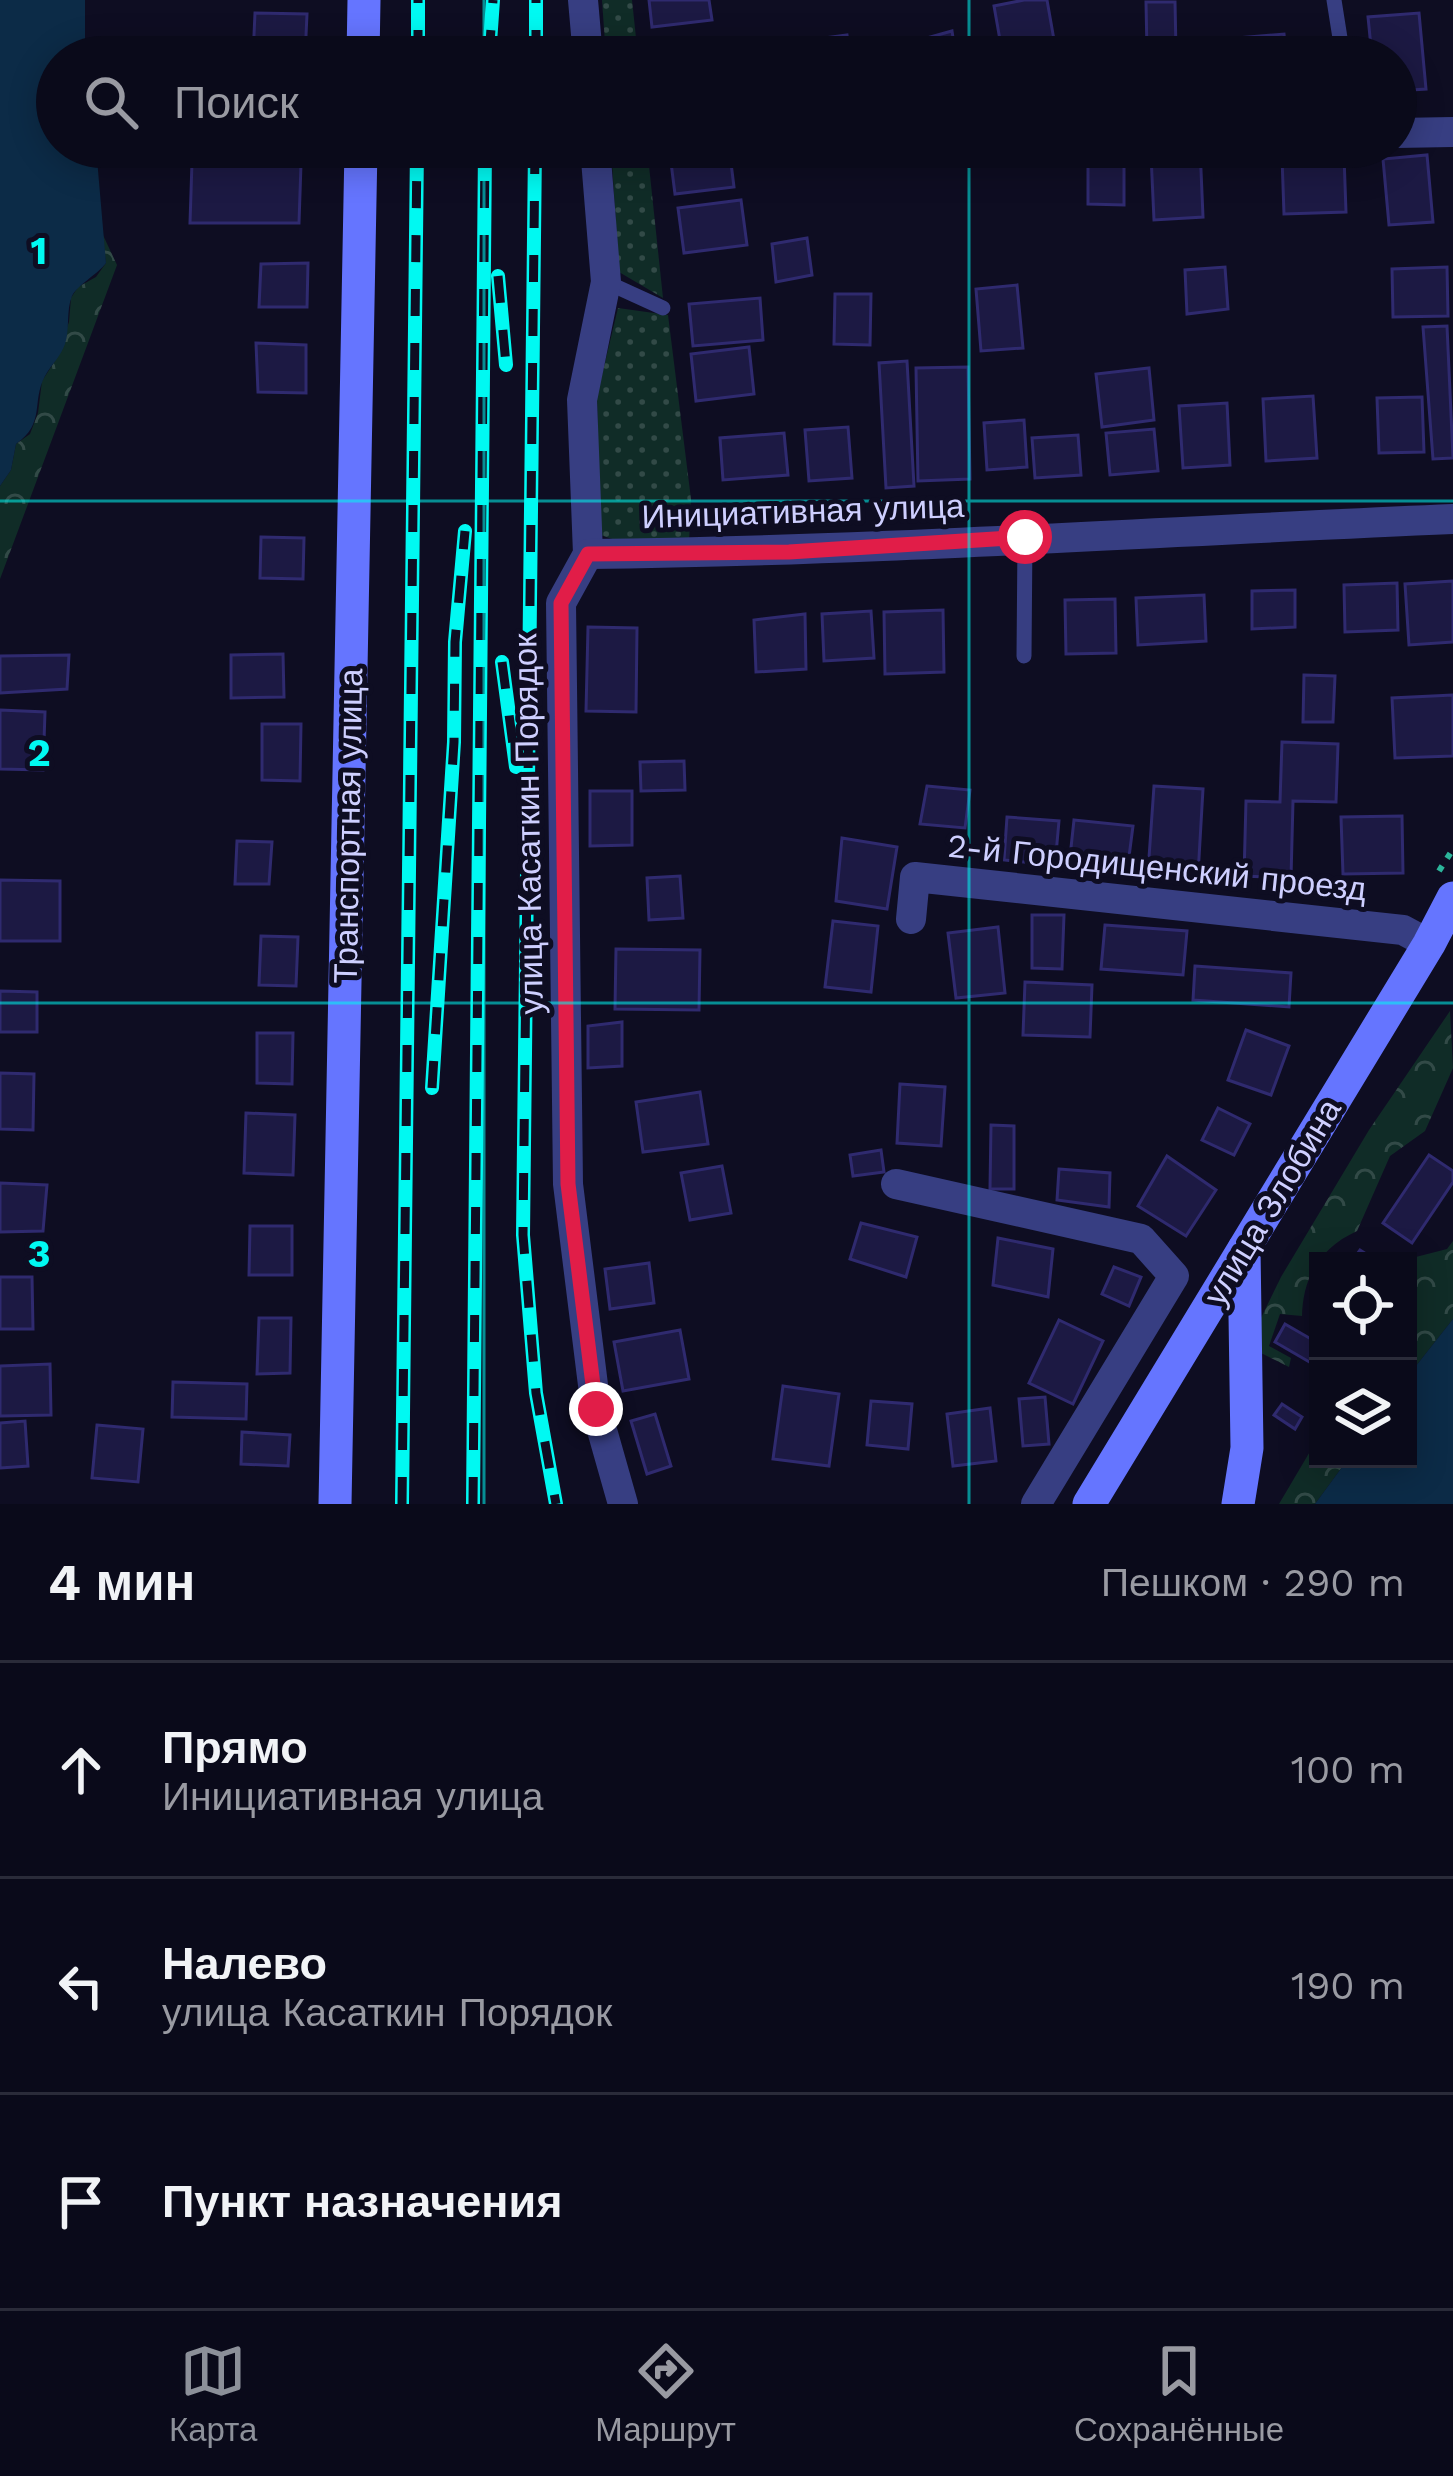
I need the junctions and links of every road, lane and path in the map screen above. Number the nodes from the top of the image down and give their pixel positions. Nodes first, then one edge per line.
1 (364, 0) edge
2 (583, 0) edge
3 (1334, 0) edge
4 (363, 36) edge
5 (586, 36) edge
6 (1340, 36) edge
7 (1453, 132) edge
8 (1417, 133) edge
9 (361, 168) edge
10 (597, 168) edge
11 (606, 282) junction
12 (663, 308) dead end
13 (1453, 519) edge
14 (1025, 537) junction
15 (588, 554) junction
16 (1024, 656) dead end
17 (1453, 898) edge
18 (911, 919) dead end
19 (1430, 944) junction
20 (896, 1184) dead end
21 (1244, 1249) junction
22 (335, 1504) edge
23 (623, 1504) edge
24 (1036, 1504) edge
25 (1089, 1504) edge
26 (1238, 1504) edge

1 - 4 main road
2 - 5 street
3 - 6 lane
7 - 8 street
9 - 22 main road, Транспортная улица
10 - 11 street, улица Касаткин Порядок
11 - 12 lane
11 - 15 street, улица Касаткин Порядок
13 - 14 street, Инициативная улица
14 - 15 street, Инициативная улица
14 - 16 lane
15 - 23 street, улица Касаткин Порядок
17 - 19 main road, улица Злобина
18 - 19 street, 2-й Городищенский проезд
19 - 21 main road, улица Злобина
20 - 24 street
21 - 25 main road, улица Злобина
21 - 26 main road

